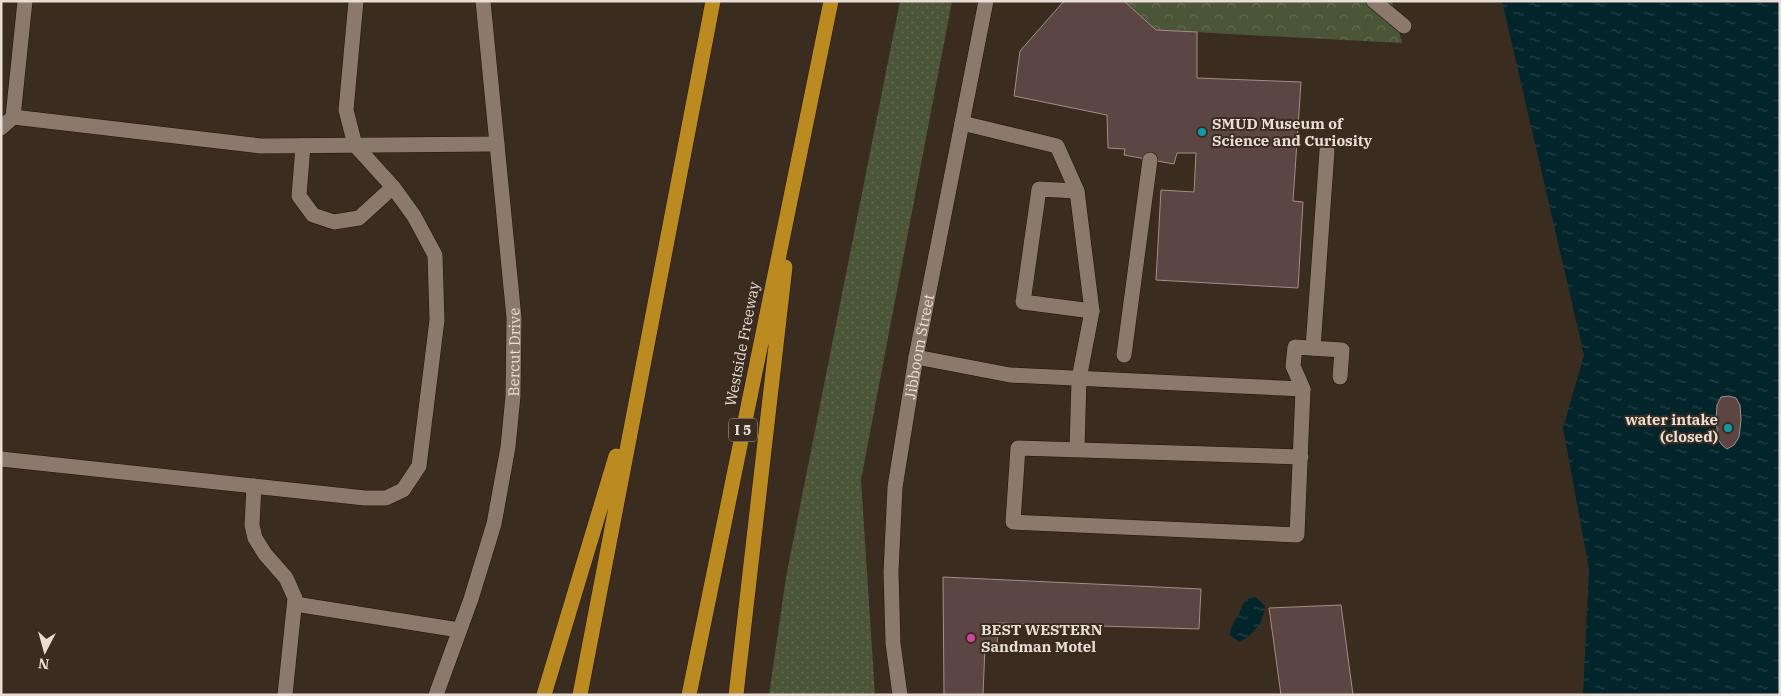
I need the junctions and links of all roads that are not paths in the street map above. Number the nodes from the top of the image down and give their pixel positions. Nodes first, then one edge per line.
1 (25, 1) edge
2 (356, 1) edge
3 (483, 1) edge
4 (713, 1) edge
5 (831, 1) edge
6 (986, 1) edge
7 (1374, 1) edge
8 (1404, 26) dead end
9 (13, 118) junction
10 (962, 123) junction
11 (1, 128) edge
12 (497, 144) junction
13 (303, 146) junction
14 (355, 146) junction
15 (1327, 151) dead end
16 (1150, 160) dead end
17 (796, 166) junction
18 (393, 187) junction
19 (1077, 192) junction
20 (1092, 311) junction
21 (1313, 348) junction
22 (1124, 355) dead end
23 (916, 357) junction
24 (1340, 376) dead end
25 (1079, 380) junction
26 (639, 381) junction
27 (1303, 389) junction
28 (1077, 449) junction
29 (1301, 457) junction
30 (1, 459) edge
31 (254, 486) junction
32 (294, 604) junction
33 (459, 630) junction
34 (285, 695) edge
35 (436, 695) edge
36 (544, 695) edge
37 (580, 695) edge
38 (689, 695) edge
39 (736, 695) edge
40 (900, 695) edge

1 - 9 street
2 - 14 street
3 - 12 street, Bercut Drive
4 - 26 highway
5 - 17 highway, Westside Freeway / I 5
6 - 10 street, Jibboom Street
7 - 8 street
9 - 11 street
9 - 13 street
10 - 19 street
10 - 23 street, Jibboom Street
12 - 14 street
12 - 33 street, Bercut Drive
13 - 14 street
13 - 18 street
14 - 18 street
15 - 21 street
16 - 22 street
17 - 38 highway, Westside Freeway / I 5
17 - 39 highway
18 - 31 street
19 - 20 street
19 - 20 street
20 - 25 street
21 - 24 street
21 - 27 street
23 - 25 street
23 - 40 street, Jibboom Street
25 - 27 street
25 - 28 street
26 - 36 highway
26 - 37 highway
27 - 29 street
28 - 29 street
28 - 29 street
30 - 31 street
31 - 32 street
32 - 33 street
32 - 34 street
33 - 35 street, Bercut Drive

